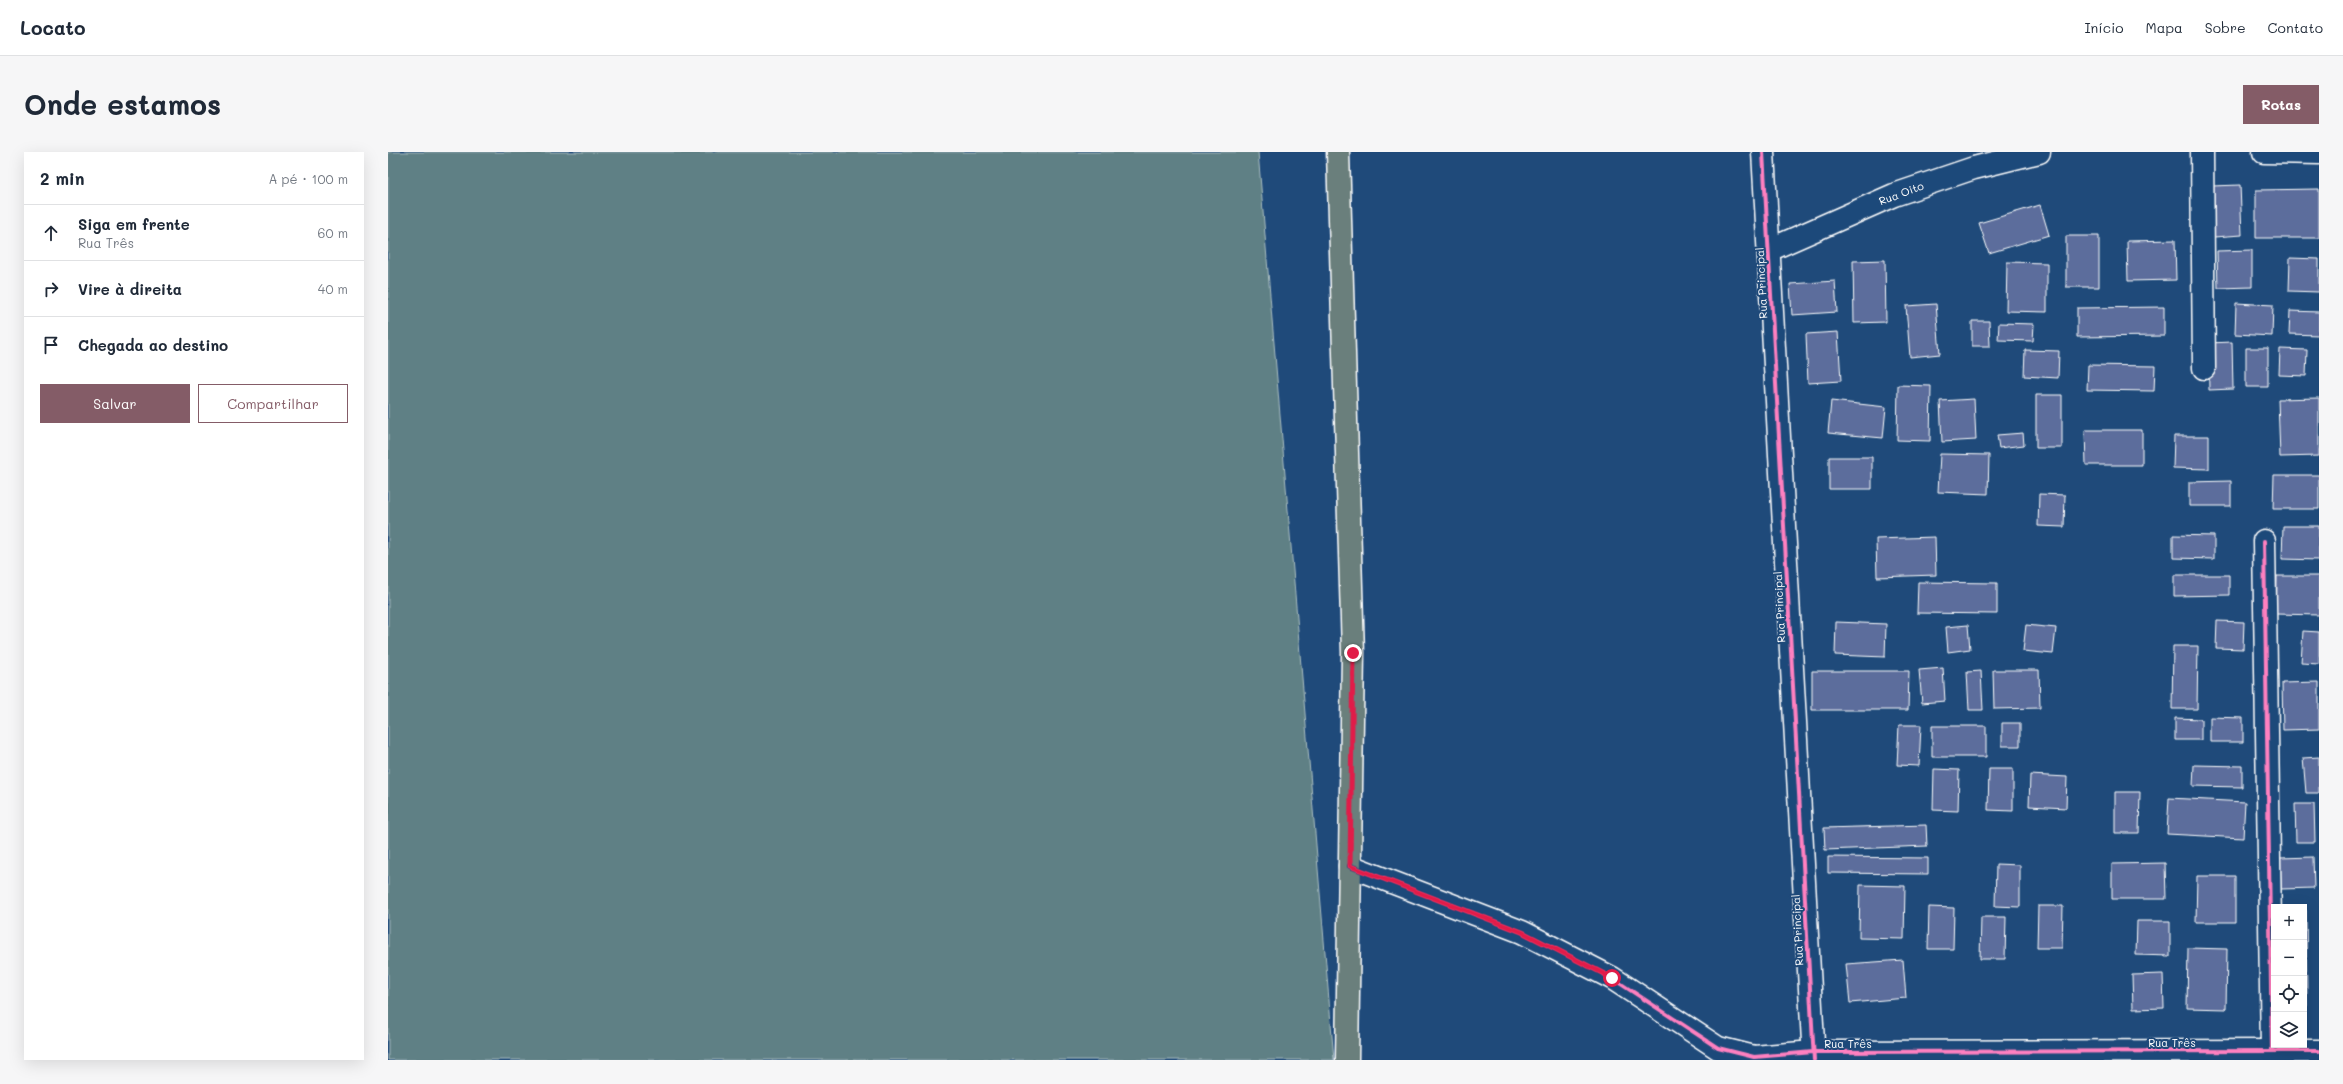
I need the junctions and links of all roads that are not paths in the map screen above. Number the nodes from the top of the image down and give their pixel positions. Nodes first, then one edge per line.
1 (1338, 152) edge
2 (1763, 152) edge
3 (2039, 152) edge
4 (2202, 152) edge
5 (2264, 152) edge
6 (2319, 153) edge
7 (1769, 250) junction
8 (2204, 368) dead end
9 (2264, 541) dead end
10 (1350, 866) junction
11 (2272, 1051) junction
12 (2319, 1051) edge
13 (1813, 1056) edge
14 (1347, 1060) edge

1 - 10 main road
2 - 7 street, Rua Principal
3 - 7 street, Rua Oito
4 - 8 street
5 - 6 street
7 - 13 street, Rua Principal
9 - 11 street
10 - 13 street, Rua Três
10 - 14 main road
11 - 12 street, Rua Três
11 - 13 street, Rua Três

